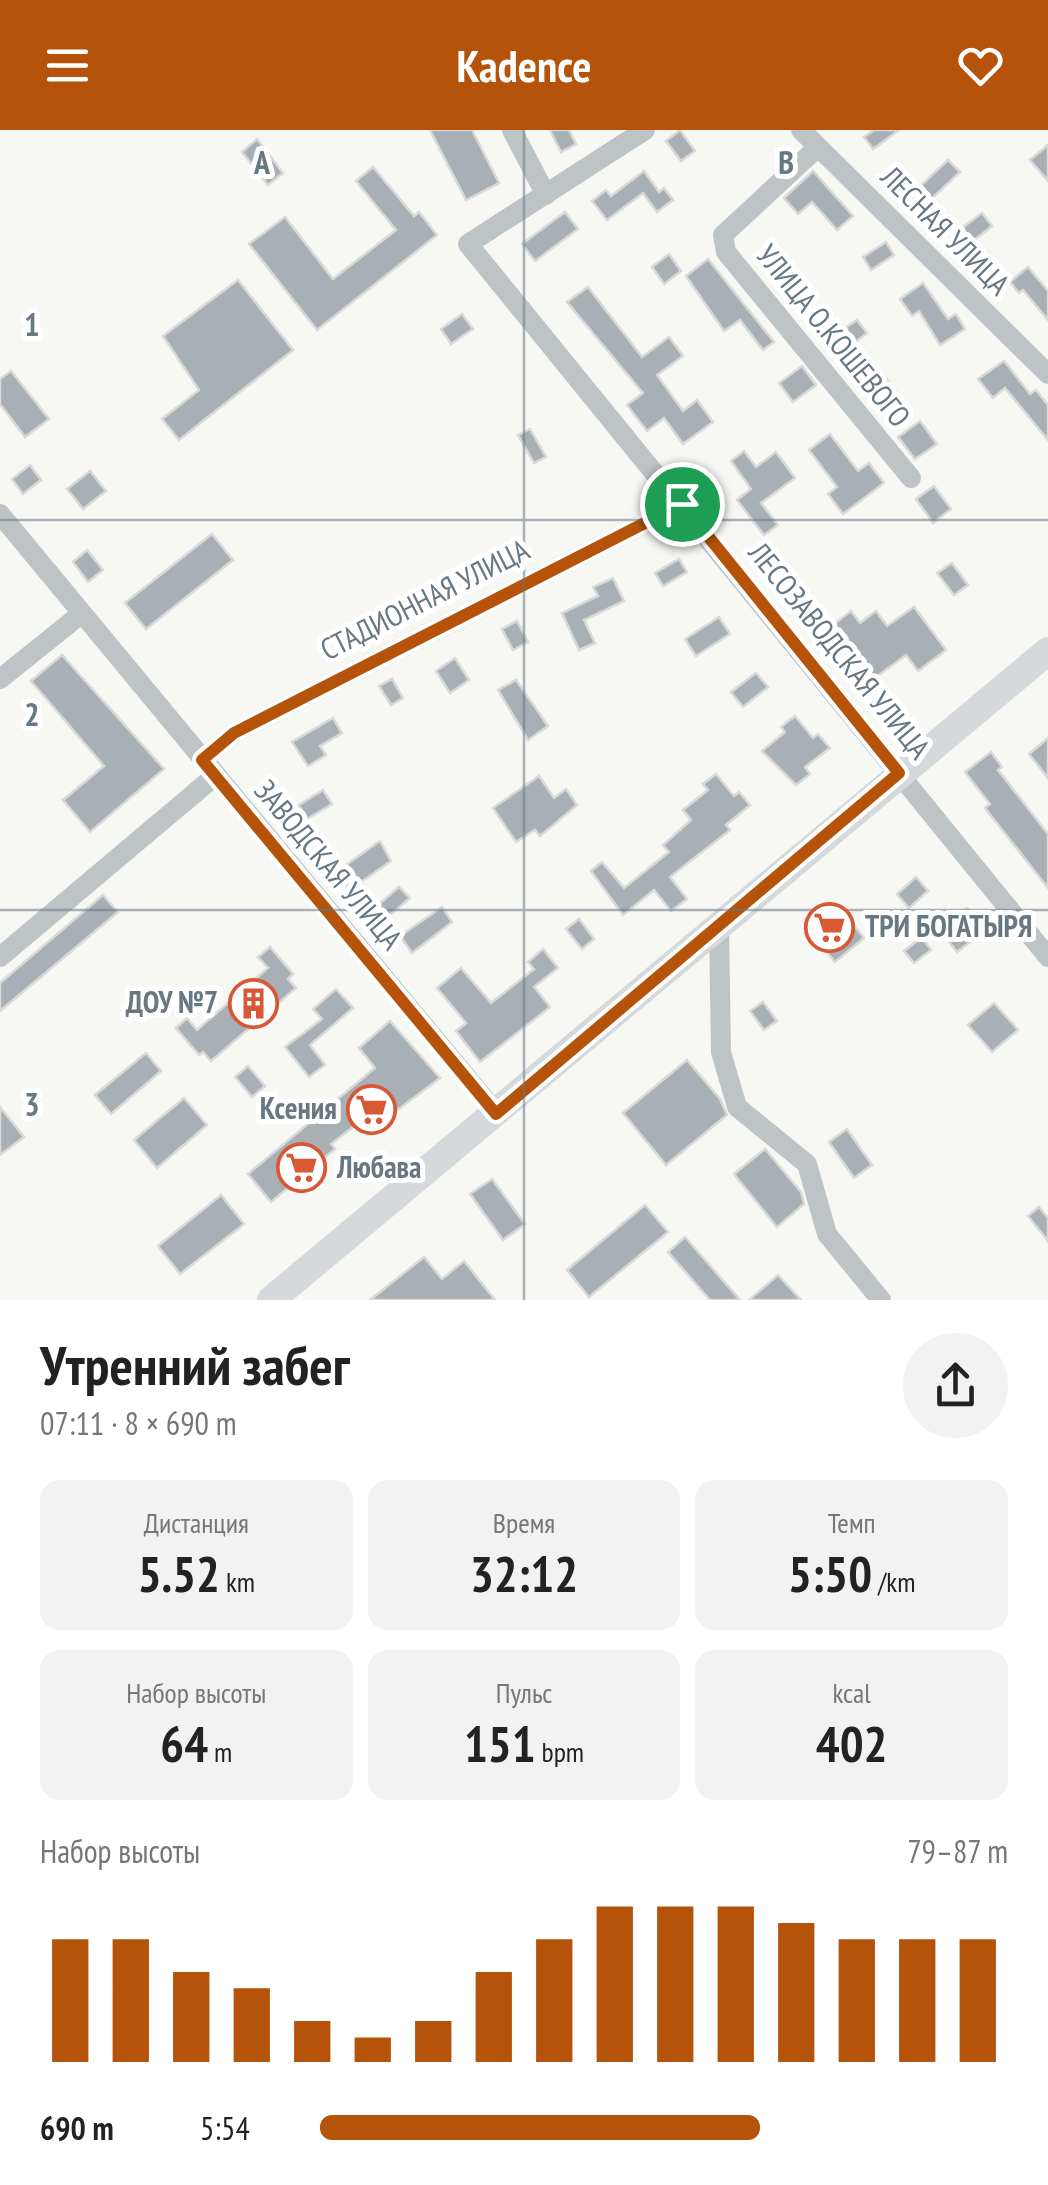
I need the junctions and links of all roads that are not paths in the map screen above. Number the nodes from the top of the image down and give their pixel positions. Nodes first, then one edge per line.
1 (512, 130) edge
2 (645, 130) edge
3 (801, 130) edge
4 (818, 147) junction
5 (546, 194) junction
6 (1048, 374) edge
7 (911, 478) dead end
8 (682, 504) junction
9 (0, 514) edge
10 (81, 614) junction
11 (1048, 651) edge
12 (0, 679) edge
13 (208, 768) junction
14 (899, 773) junction
15 (719, 926) junction
16 (0, 957) edge
17 (1048, 957) edge
18 (496, 1114) junction
19 (271, 1300) edge
20 (881, 1300) edge

1 - 5 street
2 - 5 street
3 - 4 street, ЛЕСНАЯ УЛИЦА
4 - 6 street, ЛЕСНАЯ УЛИЦА
4 - 7 street, УЛИЦА О.КОШЕВОГО
5 - 8 street, ЛЕСОЗАВОДСКАЯ УЛИЦА
8 - 13 street, СТАДИОННАЯ УЛИЦА
8 - 14 street, ЛЕСОЗАВОДСКАЯ УЛИЦА
9 - 10 street, ЗАВОДСКАЯ УЛИЦА
10 - 12 street
10 - 13 street, ЗАВОДСКАЯ УЛИЦА
11 - 14 street
13 - 16 street, СТАДИОННАЯ УЛИЦА
13 - 18 street, ЗАВОДСКАЯ УЛИЦА
14 - 15 street
14 - 17 street, ЛЕСОЗАВОДСКАЯ УЛИЦА
15 - 18 street
15 - 20 street
18 - 19 street

